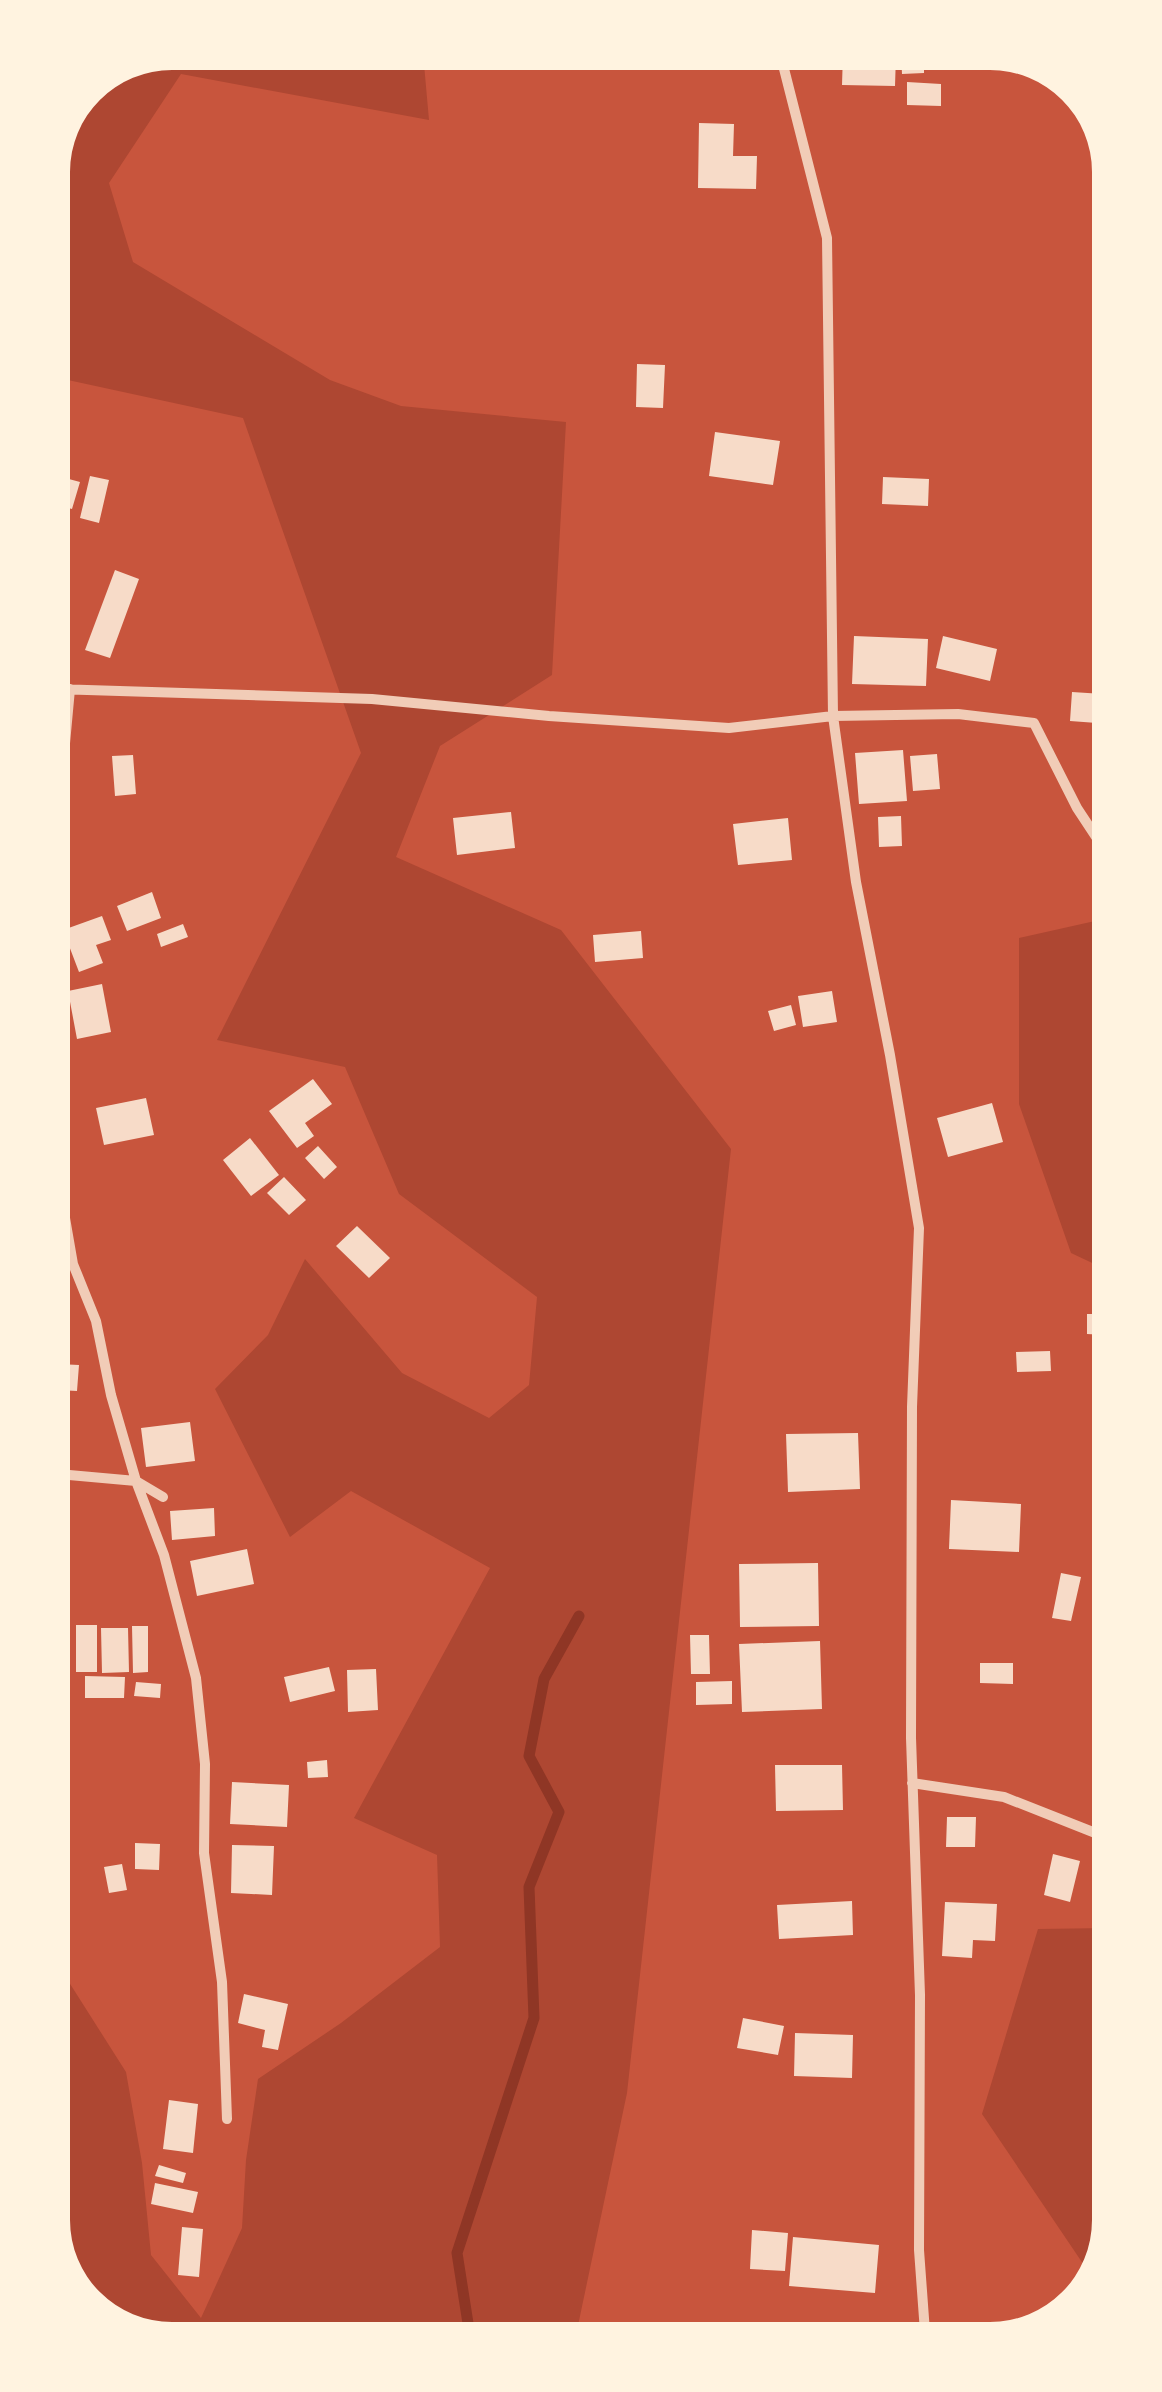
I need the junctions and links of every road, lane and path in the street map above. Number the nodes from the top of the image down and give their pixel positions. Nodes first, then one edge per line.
1 (784, 70) edge
2 (70, 689) edge
3 (833, 716) junction
4 (1092, 830) edge
5 (70, 1247) edge
6 (70, 1475) edge
7 (136, 1481) junction
8 (163, 1496) dead end
9 (912, 1783) junction
10 (1092, 1832) edge
11 (228, 2120) dead end
12 (923, 2322) edge

1 - 3 street
2 - 3 street
3 - 4 street
3 - 9 street
5 - 7 street
6 - 7 street
7 - 8 street
7 - 11 street
9 - 10 street
9 - 12 street

